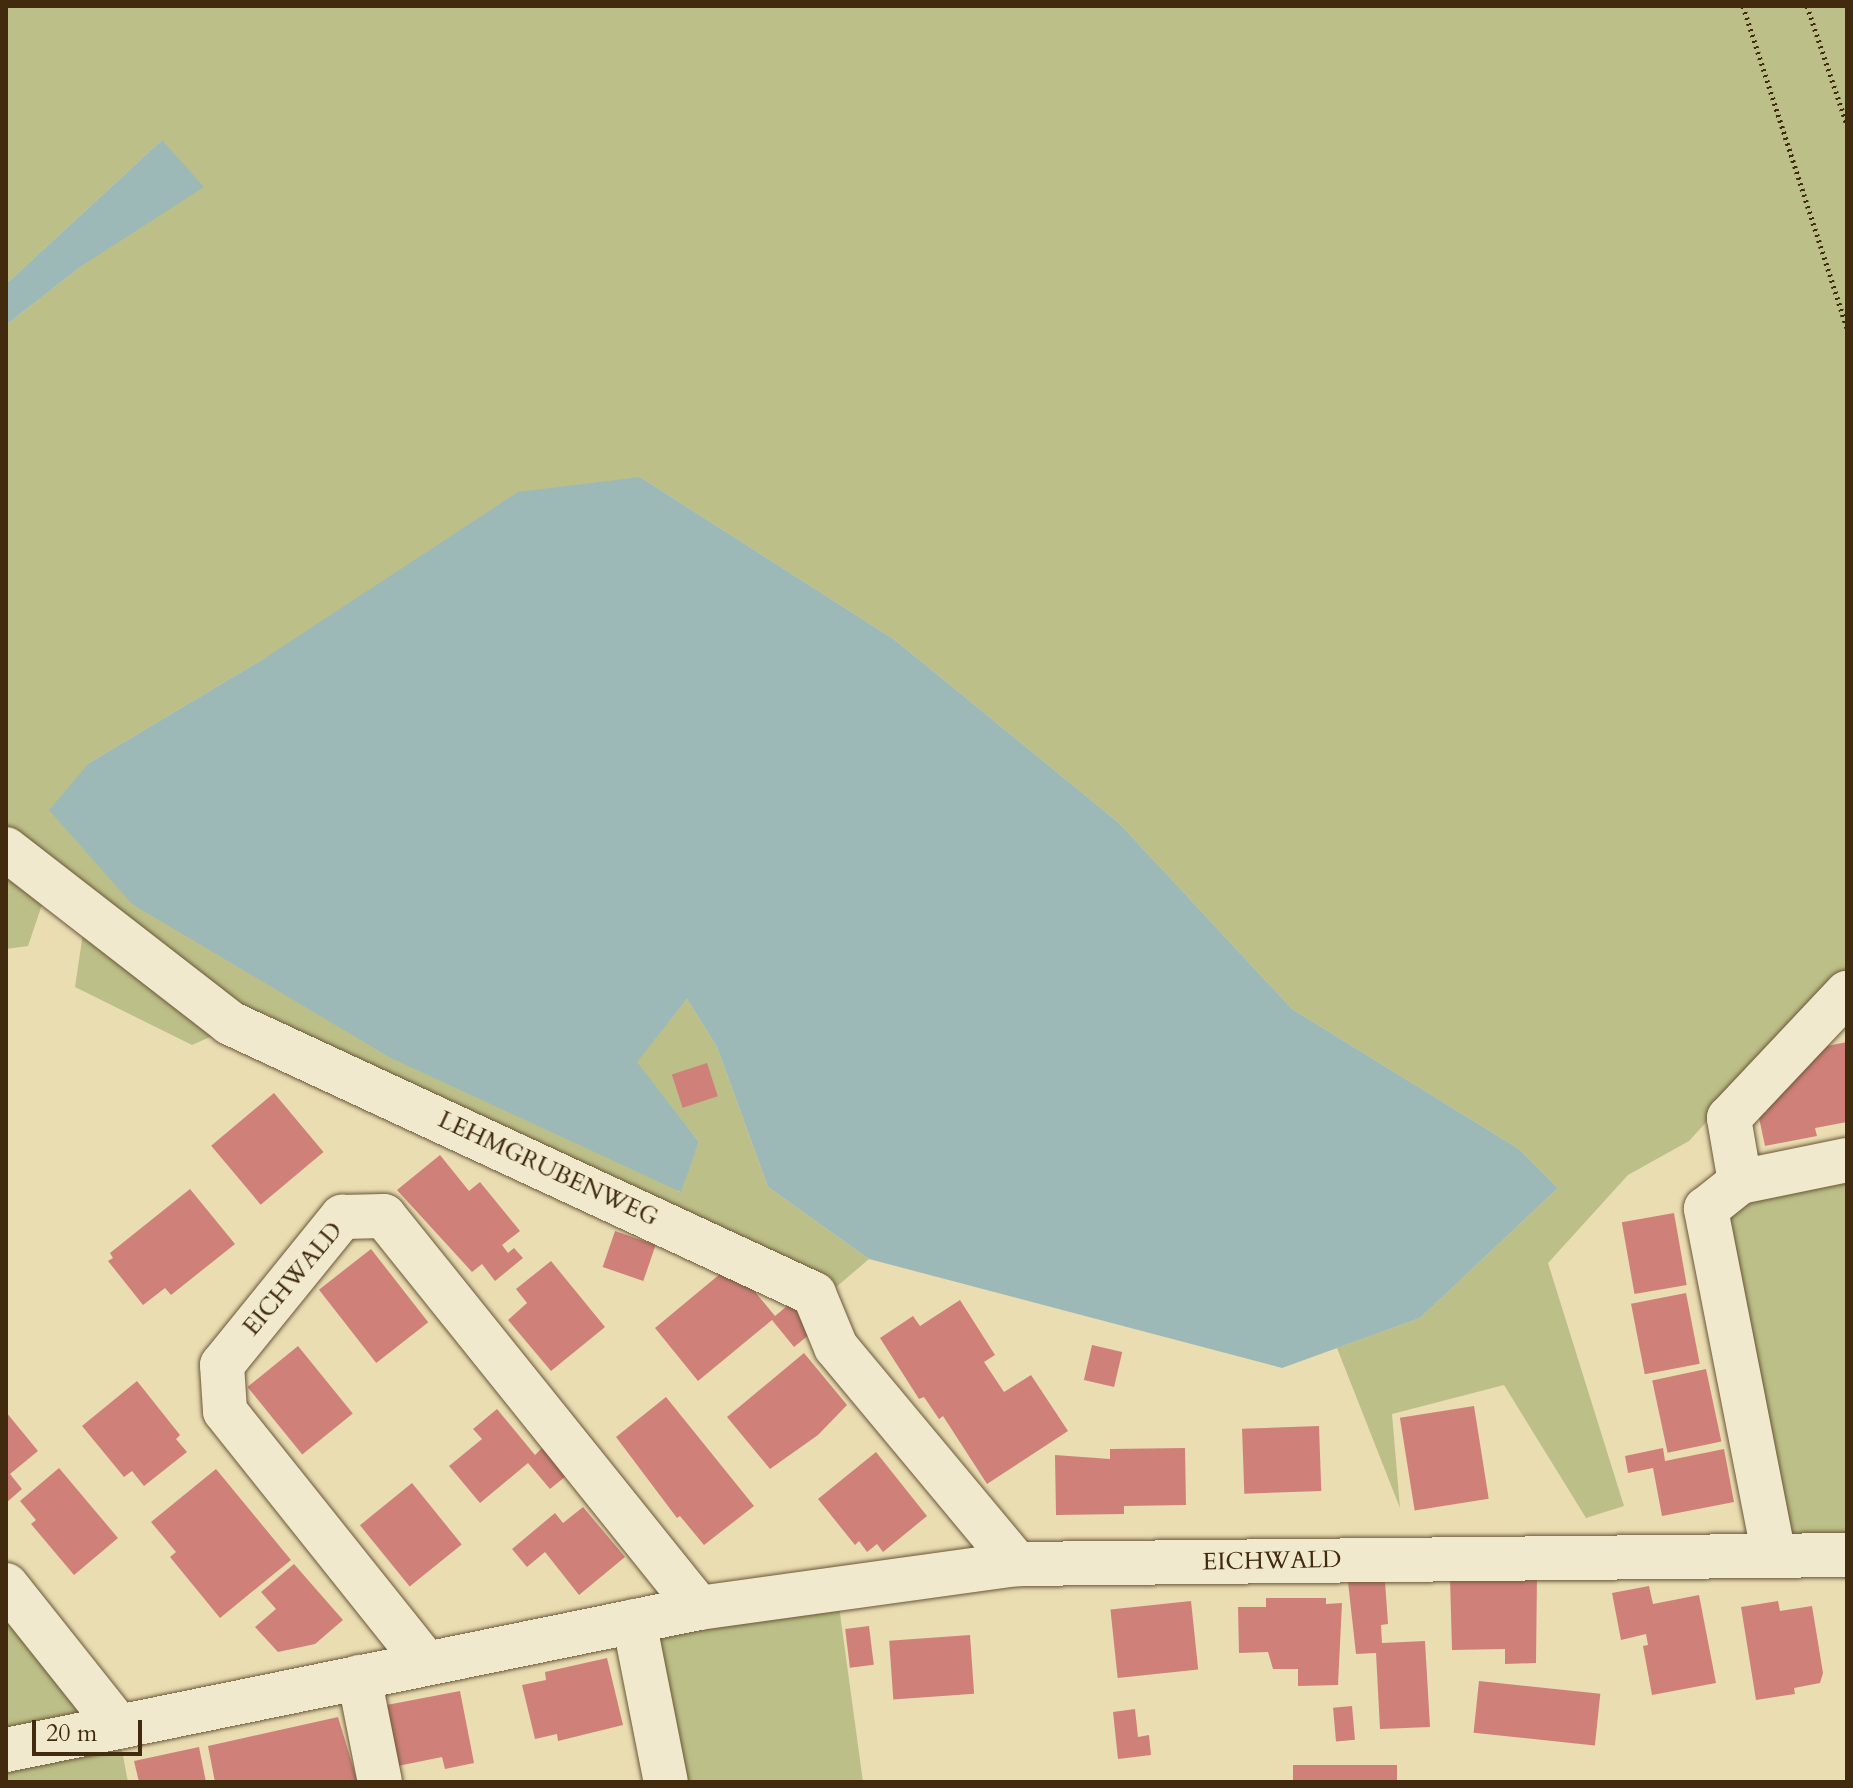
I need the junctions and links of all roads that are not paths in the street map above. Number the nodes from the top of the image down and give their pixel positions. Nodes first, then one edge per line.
1 (6, 849) edge
2 (1847, 993) edge
3 (1847, 1160) edge
4 (1740, 1182) junction
5 (1847, 1555) edge
6 (1774, 1556) junction
7 (1017, 1564) junction
8 (6, 1585) edge
9 (699, 1608) junction
10 (634, 1621) junction
11 (426, 1663) junction
12 (359, 1677) junction
13 (119, 1727) junction
14 (6, 1750) edge
15 (380, 1782) edge
16 (666, 1782) edge

1 - 7 street, LEHMGRUBENWEG
2 - 4 street
3 - 4 street
4 - 6 street
5 - 6 street, EICHWALD
6 - 7 street, EICHWALD
7 - 9 street, EICHWALD
8 - 13 street
9 - 10 street, EICHWALD
9 - 11 street, EICHWALD
10 - 11 street, EICHWALD
10 - 16 street
11 - 12 street, EICHWALD
12 - 13 street, EICHWALD
12 - 15 street
13 - 14 street, EICHWALD

